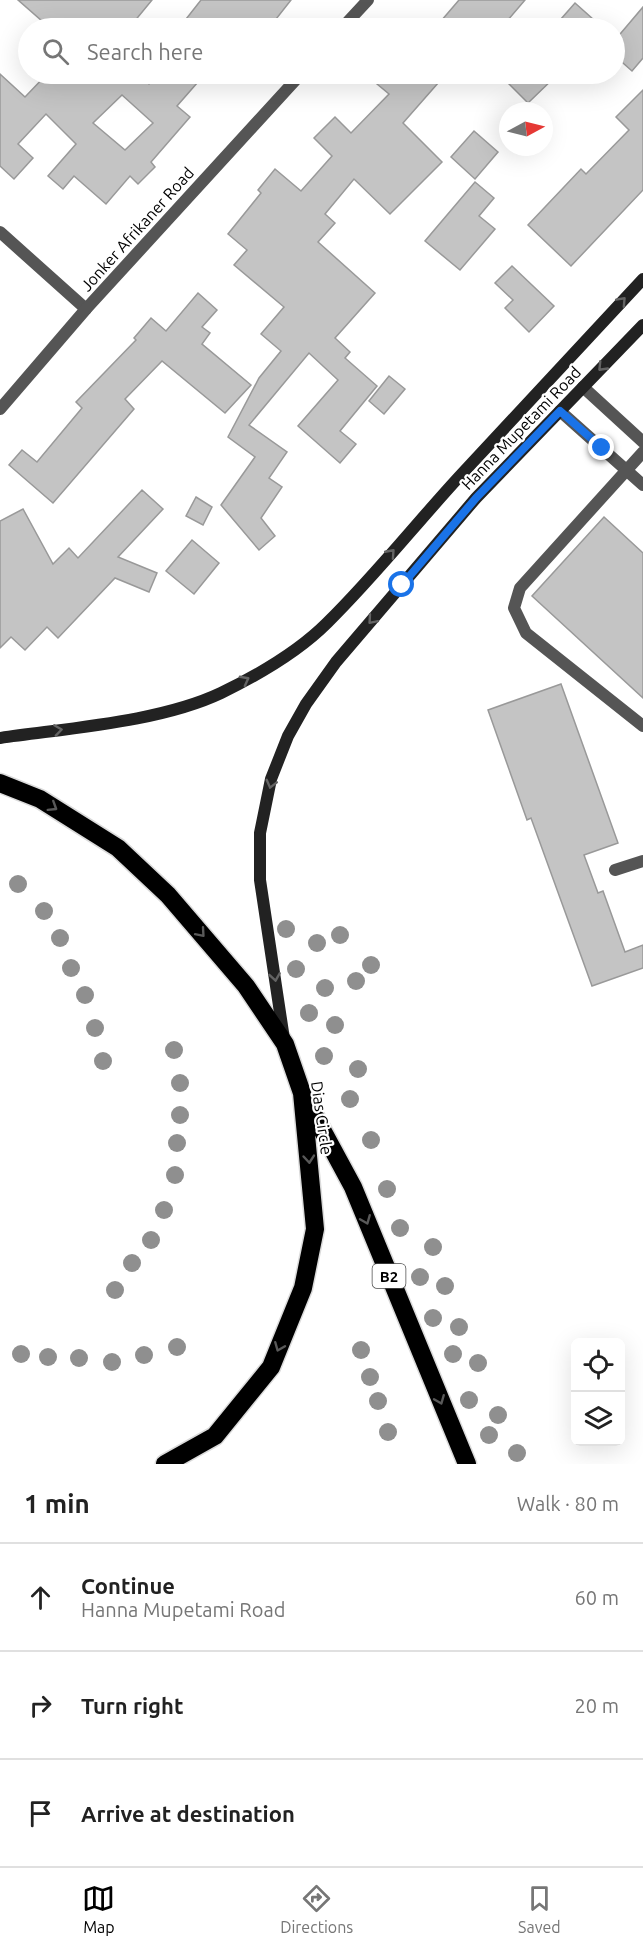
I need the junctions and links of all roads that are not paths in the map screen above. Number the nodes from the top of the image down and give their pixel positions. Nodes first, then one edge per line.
1 (368, 0) edge
2 (351, 18) edge
3 (292, 84) edge
4 (0, 232) edge
5 (643, 279) edge
6 (86, 309) junction
7 (643, 325) edge
8 (583, 387) junction
9 (0, 409) edge
10 (560, 411) junction
11 (643, 442) edge
12 (643, 452) edge
13 (626, 470) junction
14 (643, 485) edge
15 (643, 726) edge
16 (0, 738) edge
17 (0, 783) edge
18 (643, 861) edge
19 (615, 870) dead end
20 (285, 1044) junction
21 (302, 1093) junction
22 (165, 1464) edge
23 (467, 1464) edge

1 - 2 street
3 - 6 street, Jonker Afrikaner Road
4 - 6 street
16 -> 5 main road, Hanna Mupetami Road
6 - 9 street, Jonker Afrikaner Road
7 -> 8 main road, Hanna Mupetami Road
8 - 10 main road, Hanna Mupetami Road
8 - 11 street
10 - 13 street
10 -> 20 main road, Hanna Mupetami Road
12 - 13 street
13 - 14 street
13 - 15 street
17 -> 20 highway, Dias Circle
18 - 19 street
20 - 21 highway, Dias Circle
21 -> 22 highway, Dias Circle
21 -> 23 highway, B2

